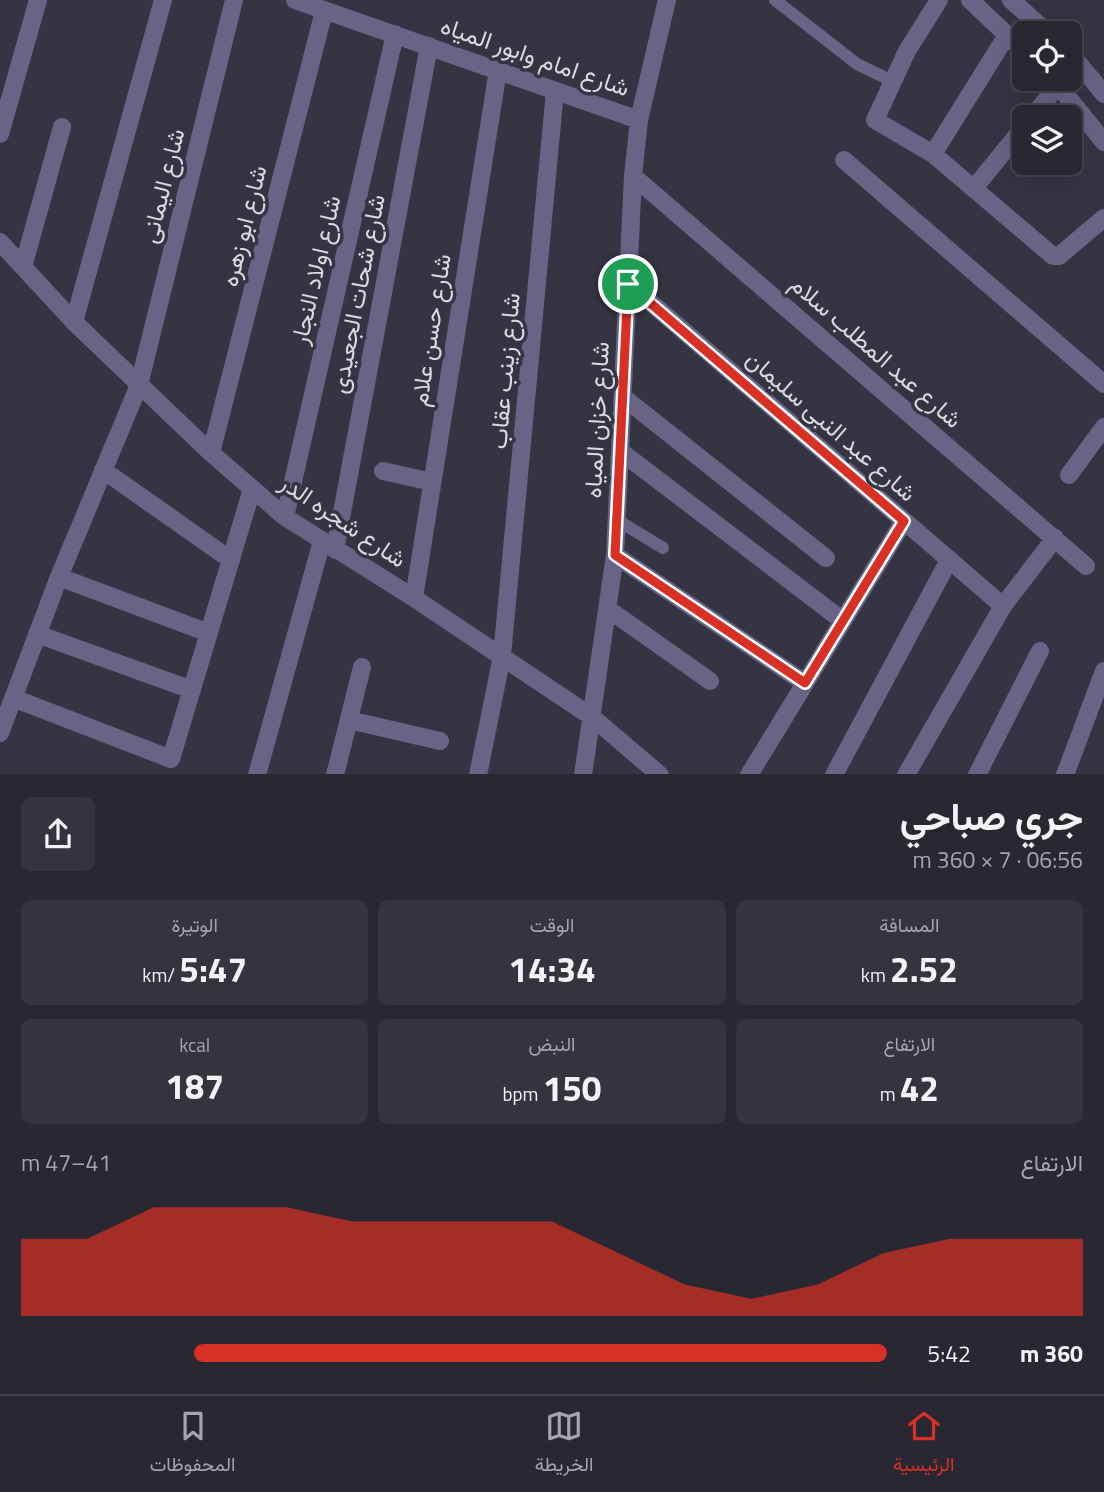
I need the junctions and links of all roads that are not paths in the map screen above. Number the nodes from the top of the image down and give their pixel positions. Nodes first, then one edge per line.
1 (38, 0) edge
2 (163, 0) edge
3 (234, 0) edge
4 (295, 0) edge
5 (667, 0) edge
6 (775, 0) edge
7 (939, 0) edge
8 (970, 0) edge
9 (1011, 0) edge
10 (324, 11) junction
11 (1035, 21) edge
12 (394, 34) junction
13 (1007, 35) junction
14 (1012, 40) edge
15 (429, 46) junction
16 (1082, 68) edge
17 (498, 71) junction
18 (892, 81) junction
19 (555, 91) junction
20 (1064, 91) edge
21 (1104, 94) edge
22 (639, 120) junction
23 (62, 127) dead end
24 (0, 134) edge
25 (1012, 142) edge
26 (1104, 142) edge
27 (933, 154) junction
28 (845, 160) dead end
29 (633, 176) junction
30 (975, 187) junction
31 (1104, 218) edge
32 (0, 242) edge
33 (23, 267) junction
34 (628, 284) junction
35 (74, 322) junction
36 (1104, 384) edge
37 (139, 385) junction
38 (623, 397) junction
39 (1104, 427) edge
40 (620, 451) junction
41 (211, 453) junction
42 (103, 470) junction
43 (383, 471) dead end
44 (1069, 475) dead end
45 (432, 482) junction
46 (252, 489) junction
47 (285, 517) junction
48 (617, 520) junction
49 (904, 521) junction
50 (1055, 538) junction
51 (328, 545) junction
52 (663, 548) dead end
53 (615, 555) junction
54 (826, 558) dead end
55 (231, 559) junction
56 (949, 559) junction
57 (1086, 566) dead end
58 (59, 576) junction
59 (414, 598) junction
60 (1003, 606) junction
61 (608, 609) junction
62 (843, 621) junction
63 (209, 633) junction
64 (37, 634) junction
65 (1040, 651) dead end
66 (502, 656) junction
67 (362, 667) dead end
68 (1104, 671) edge
69 (710, 681) dead end
70 (805, 683) junction
71 (192, 690) junction
72 (13, 698) junction
73 (592, 717) junction
74 (349, 720) junction
75 (0, 733) edge
76 (440, 741) dead end
77 (257, 774) edge
78 (335, 774) edge
79 (478, 774) edge
80 (583, 774) edge
81 (659, 774) edge
82 (750, 774) edge
83 (835, 774) edge
84 (907, 774) edge
85 (978, 774) edge
86 (1065, 774) edge

1 - 24 street
2 - 35 street
3 - 37 street, شارع اليمانى
4 - 10 street, شارع امام وابور المياه
5 - 22 street, شارع خزان المياه
6 - 18 lane
7 - 18 street
8 - 13 street
9 - 11 street
10 - 12 street, شارع امام وابور المياه
10 - 41 street, شارع ابو زهره
12 - 15 street, شارع امام وابور المياه
12 - 47 street, شارع اولاد النجار
13 - 14 street
13 - 27 street
15 - 17 street, شارع امام وابور المياه
15 - 51 street, شارع شحات الجعيدى
16 - 21 street
17 - 19 street, شارع امام وابور المياه
17 - 45 street, شارع حسن علام
18 - 27 street
19 - 22 street, شارع امام وابور المياه
19 - 66 street, شارع زينب عقاب
20 - 26 street
22 - 29 street, شارع خزان المياه
23 - 33 street
25 - 30 street
27 - 30 street
28 - 36 street
29 - 34 street, شارع خزان المياه
29 - 50 street, شارع عبد المطلب سلام
30 - 31 street
32 - 33 street, شارع شجره الدر
33 - 35 street, شارع شجره الدر
34 - 38 street, شارع خزان المياه
34 - 49 street, شارع عبد النبى سليمان
35 - 37 street, شارع شجره الدر
37 - 41 street, شارع شجره الدر
37 - 42 street, شارع اليمانى
38 - 40 street, شارع خزان المياه
38 - 54 street
39 - 44 street
40 - 48 street, شارع خزان المياه
40 - 62 street
41 - 46 street, شارع شجره الدر
42 - 55 street
42 - 58 street, شارع اليمانى
43 - 45 street
45 - 59 street, شارع حسن علام
46 - 47 street, شارع شجره الدر
46 - 55 street
47 - 51 street, شارع شجره الدر
48 - 52 lane
48 - 53 street, شارع خزان المياه
49 - 56 street, شارع عبد النبى سليمان
49 - 62 street
50 - 57 street, شارع عبد المطلب سلام
50 - 60 street
51 - 59 street, شارع شجره الدر
51 - 77 street, شارع شحات الجعيدى
53 - 61 street, شارع خزان المياه
53 - 70 street
55 - 63 street
56 - 60 street, شارع عبد النبى سليمان
56 - 83 street
58 - 63 street
58 - 64 street, شارع اليمانى
59 - 66 street, شارع شجره الدر
60 - 84 street
61 - 69 street
61 - 73 street, شارع خزان المياه
62 - 70 street
63 - 71 street
64 - 71 street
64 - 72 street, شارع اليمانى
65 - 85 street
66 - 73 street, شارع شجره الدر
66 - 79 street, شارع زينب عقاب
67 - 74 street
68 - 86 street
70 - 82 street
71 - 72 street
72 - 75 street, شارع اليمانى
73 - 80 street, شارع خزان المياه
73 - 81 street, شارع شجره الدر
74 - 76 street
74 - 78 street

